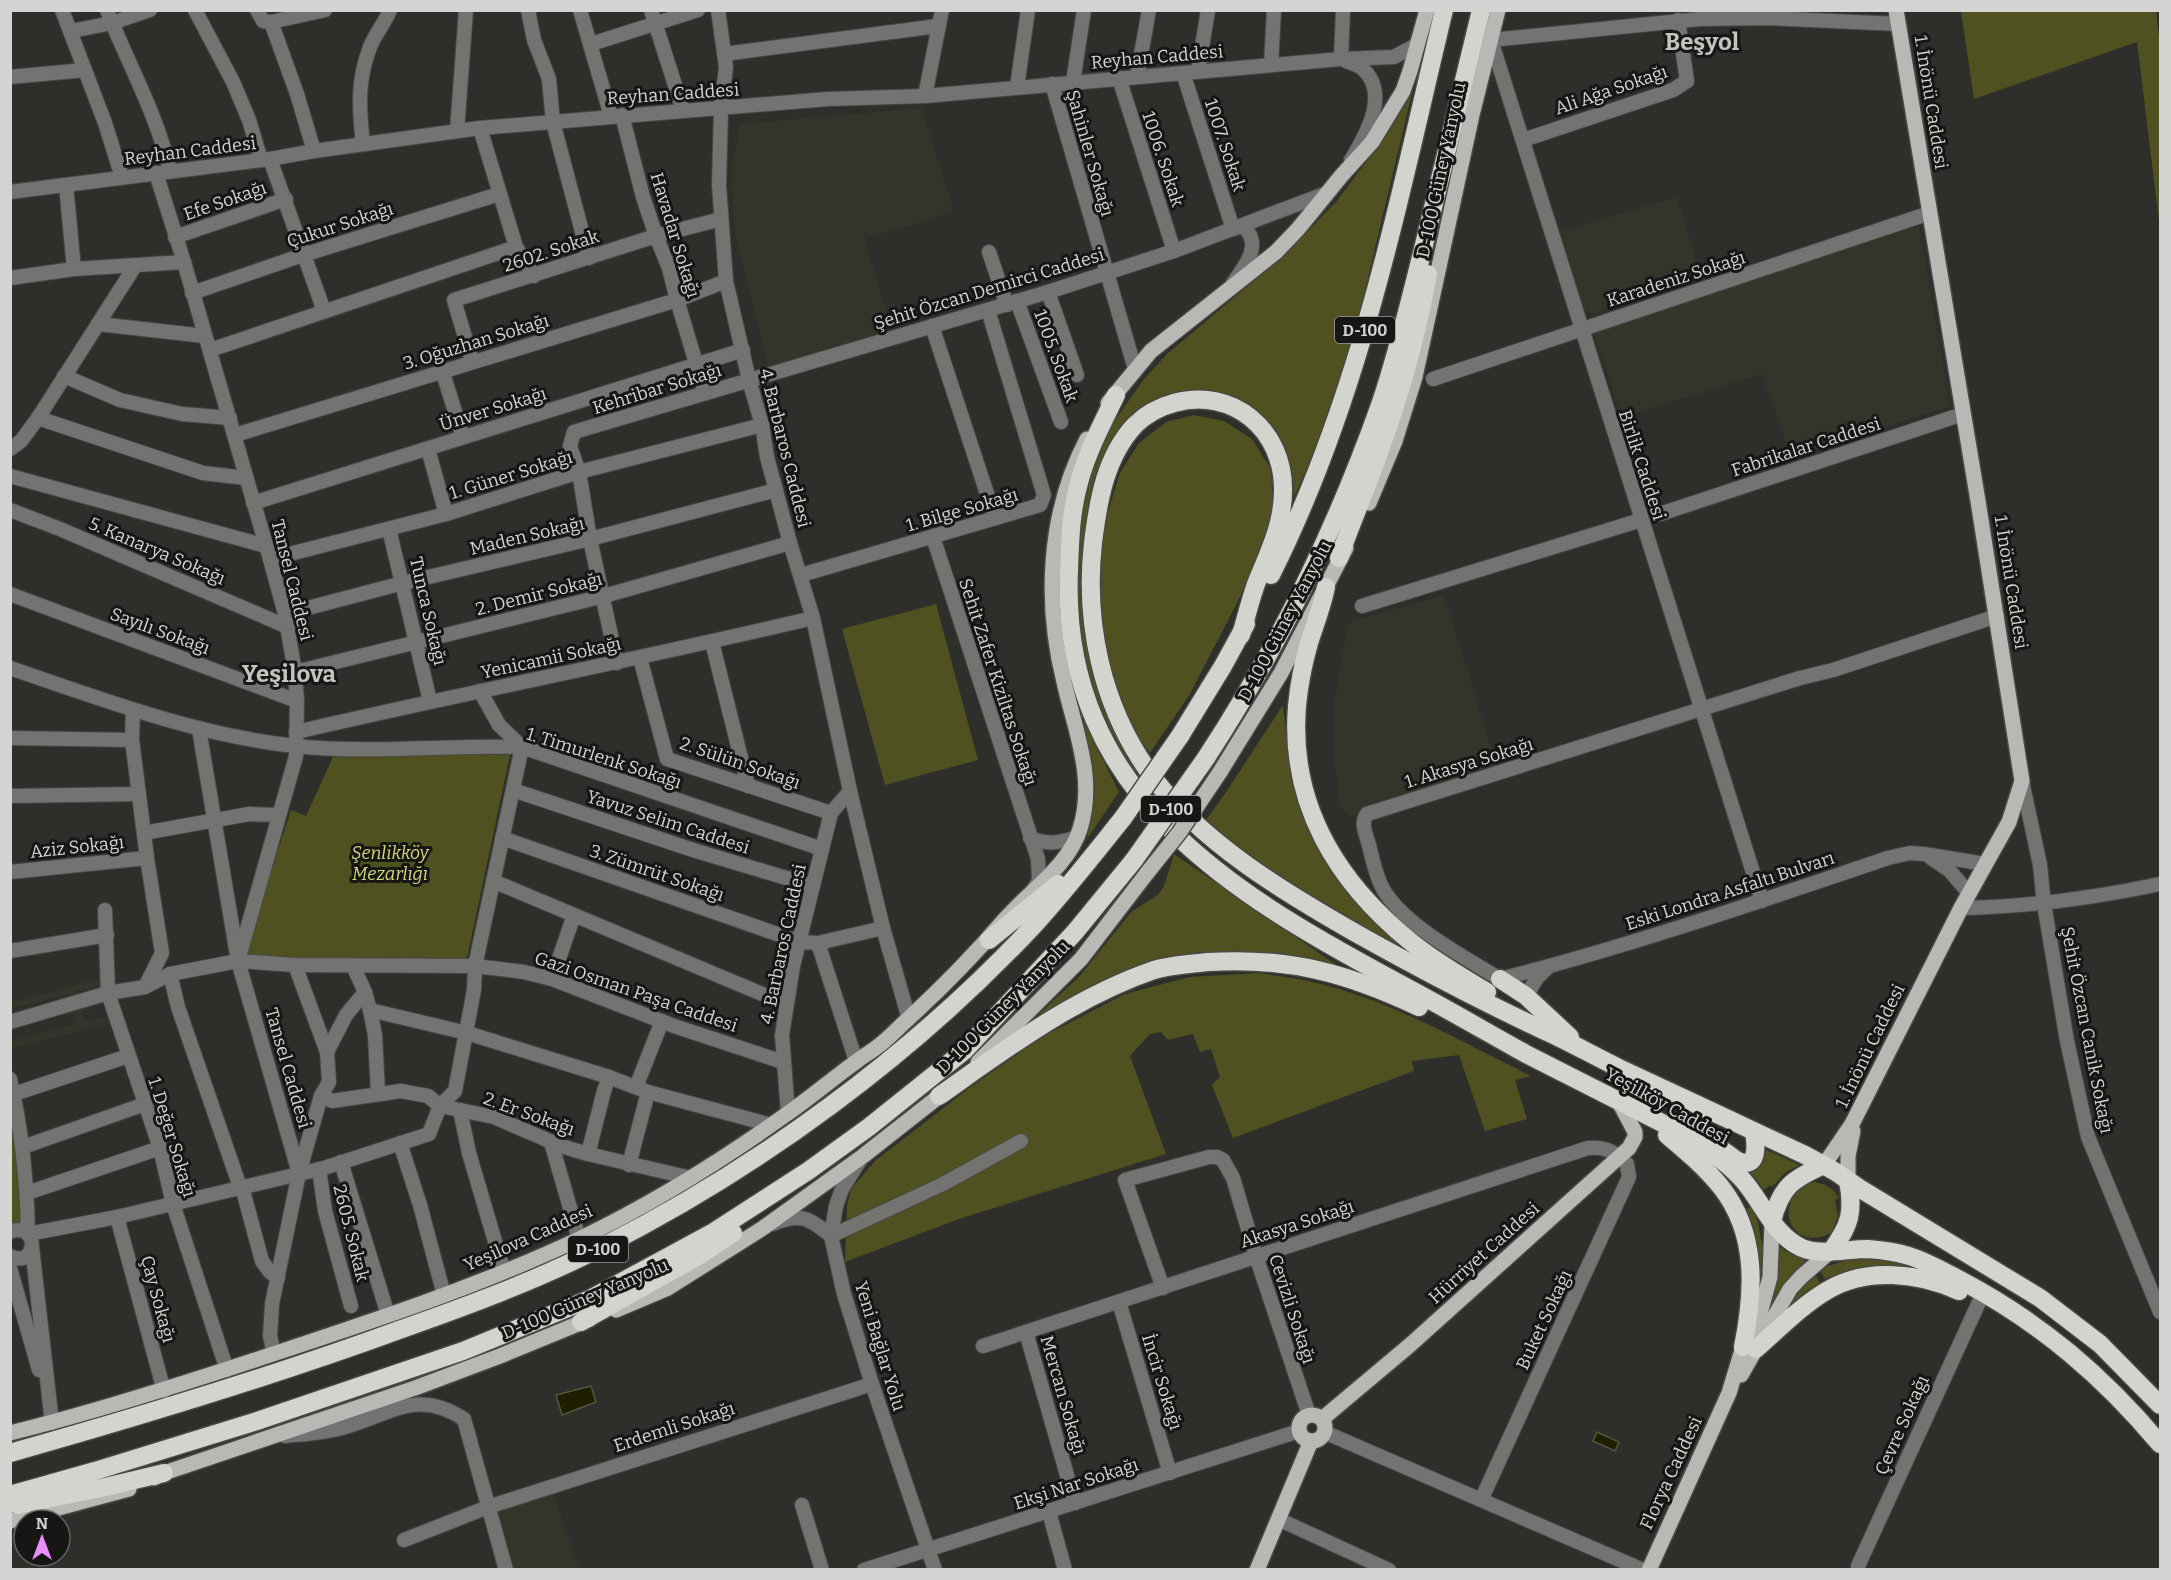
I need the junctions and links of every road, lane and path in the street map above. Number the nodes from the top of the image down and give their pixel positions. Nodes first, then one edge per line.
1 (62, 10) edge
2 (150, 10) edge
3 (195, 10) edge
4 (257, 10) edge
5 (325, 10) edge
6 (390, 10) edge
7 (466, 10) edge
8 (528, 10) edge
9 (580, 10) edge
10 (698, 10) edge
11 (718, 10) edge
12 (942, 10) edge
13 (1028, 10) edge
14 (1084, 10) edge
15 (1149, 10) edge
16 (1208, 10) edge
17 (1274, 10) edge
18 (1343, 10) edge
19 (1427, 10) edge
20 (1444, 10) edge
21 (1481, 10) edge
22 (1498, 10) edge
23 (110, 17) edge
24 (653, 17) edge
25 (1897, 17) edge
26 (1678, 20) junction
27 (271, 22) junction
28 (938, 26) junction
29 (71, 31) junction
30 (1491, 40) junction
31 (591, 44) junction
32 (1418, 44) junction
33 (724, 54) junction
34 (1341, 58) junction
35 (1271, 65) junction
36 (85, 70) junction
37 (1198, 71) junction
38 (1183, 73) junction
39 (10, 77) edge
40 (1137, 77) junction
41 (1119, 78) junction
42 (1072, 82) junction
43 (1052, 84) junction
44 (1017, 87) junction
45 (925, 96) junction
46 (721, 109) junction
47 (683, 110) junction
48 (616, 115) junction
49 (553, 122) junction
50 (480, 128) junction
51 (457, 131) junction
52 (1523, 140) junction
53 (363, 144) junction
54 (314, 151) junction
55 (266, 160) junction
56 (163, 172) junction
57 (1342, 175) junction
58 (122, 177) junction
59 (1440, 179) junction
60 (66, 185) junction
61 (10, 192) edge
62 (1327, 193) junction
63 (499, 194) junction
64 (286, 199) junction
65 (1929, 213) junction
66 (721, 219) junction
67 (1236, 228) junction
68 (656, 236) junction
69 (175, 237) junction
70 (516, 247) junction
71 (1174, 251) junction
72 (989, 252) dead end
73 (303, 255) junction
74 (589, 258) junction
75 (184, 262) junction
76 (135, 266) junction
77 (74, 268) junction
78 (1106, 273) junction
79 (534, 276) junction
80 (10, 278) edge
81 (726, 281) junction
82 (1229, 289) junction
83 (1048, 292) junction
84 (192, 293) junction
85 (676, 300) junction
86 (1012, 303) junction
87 (988, 310) junction
88 (324, 311) junction
89 (98, 324) junction
90 (932, 326) junction
91 (1581, 329) junction
92 (205, 336) junction
93 (210, 350) junction
94 (743, 350) junction
95 (472, 361) junction
96 (696, 364) junction
97 (1135, 369) junction
98 (442, 370) junction
99 (1077, 375) dead end
100 (64, 376) junction
101 (1433, 379) dead end
102 (749, 380) junction
103 (705, 393) junction
104 (1116, 395) junction
105 (1963, 414) junction
106 (39, 418) junction
107 (230, 418) junction
108 (1061, 422) dead end
109 (762, 425) junction
110 (235, 435) junction
111 (463, 438) junction
112 (10, 449) edge
113 (428, 449) junction
114 (579, 472) junction
115 (10, 476) edge
116 (246, 478) junction
117 (776, 490) junction
118 (253, 503) junction
119 (10, 510) edge
120 (446, 514) junction
121 (1660, 514) dead end
122 (995, 518) junction
123 (1641, 520) junction
124 (389, 529) junction
125 (933, 537) junction
126 (590, 539) junction
127 (790, 543) junction
128 (268, 553) junction
129 (1339, 558) junction
130 (801, 575) junction
131 (403, 583) junction
132 (1326, 586) junction
133 (10, 594) edge
134 (604, 596) junction
135 (1362, 606) dead end
136 (1996, 612) junction
137 (813, 618) junction
138 (287, 621) junction
139 (1241, 635) junction
140 (712, 642) junction
141 (417, 643) junction
142 (640, 658) junction
143 (617, 663) junction
144 (10, 668) edge
145 (295, 672) junction
146 (480, 691) junction
147 (297, 701) junction
148 (430, 701) junction
149 (133, 710) junction
150 (1703, 710) junction
151 (199, 729) junction
152 (10, 738) edge
153 (296, 739) junction
154 (132, 740) junction
155 (522, 747) junction
156 (2022, 781) junction
157 (748, 786) junction
158 (513, 789) junction
159 (850, 791) junction
160 (139, 794) junction
161 (10, 796) edge
162 (831, 813) junction
163 (279, 815) junction
164 (215, 820) junction
165 (144, 833) junction
166 (1077, 837) junction
167 (502, 838) junction
168 (1030, 838) junction
169 (822, 849) junction
170 (1924, 854) junction
171 (147, 858) junction
172 (1985, 864) junction
173 (1084, 866) junction
174 (10, 872) edge
175 (493, 881) junction
176 (2160, 884) edge
177 (813, 886) junction
178 (1033, 890) junction
179 (1969, 893) junction
180 (1762, 901) junction
181 (2044, 904) junction
182 (1960, 908) junction
183 (105, 910) dead end
184 (574, 915) junction
185 (883, 927) junction
186 (107, 935) junction
187 (988, 940) junction
188 (800, 942) junction
189 (818, 943) junction
190 (10, 951) edge
191 (238, 961) junction
192 (295, 965) junction
193 (352, 966) junction
194 (475, 966) junction
195 (1548, 968) junction
196 (170, 974) junction
197 (552, 979) junction
198 (1500, 979) junction
199 (145, 987) junction
200 (365, 992) junction
201 (108, 993) junction
202 (1526, 996) junction
203 (786, 1004) junction
204 (370, 1010) junction
205 (909, 1019) junction
206 (662, 1021) junction
207 (10, 1022) edge
208 (1541, 1029) junction
209 (467, 1033) junction
210 (1584, 1051) junction
211 (327, 1052) junction
212 (1523, 1052) junction
213 (128, 1056) junction
214 (856, 1061) junction
215 (783, 1062) junction
216 (609, 1077) junction
217 (10, 1078) edge
218 (642, 1090) junction
219 (378, 1093) junction
220 (14, 1094) junction
221 (321, 1096) junction
222 (939, 1096) junction
223 (1618, 1100) junction
224 (145, 1104) junction
225 (440, 1106) junction
226 (460, 1110) junction
227 (788, 1113) junction
228 (1646, 1115) junction
229 (1852, 1124) junction
230 (771, 1125) junction
231 (1754, 1132) junction
232 (1020, 1141) dead end
233 (551, 1142) junction
234 (400, 1143) junction
235 (1698, 1144) junction
236 (23, 1148) junction
237 (159, 1148) junction
238 (588, 1154) junction
239 (863, 1156) junction
240 (1620, 1157) junction
241 (341, 1162) junction
242 (629, 1165) junction
243 (1824, 1165) junction
244 (318, 1169) junction
245 (299, 1173) junction
246 (691, 1178) junction
247 (1848, 1181) junction
248 (241, 1187) junction
249 (781, 1190) junction
250 (27, 1193) junction
251 (173, 1204) junction
252 (117, 1217) junction
253 (1772, 1221) junction
254 (763, 1228) junction
255 (10, 1232) edge
256 (831, 1236) junction
257 (579, 1239) junction
258 (30, 1241) junction
259 (1832, 1250) junction
260 (10, 1256) edge
261 (1256, 1256) junction
262 (10, 1268) edge
263 (504, 1272) junction
264 (278, 1278) junction
265 (1163, 1288) junction
266 (444, 1295) junction
267 (1980, 1300) junction
268 (1119, 1302) junction
269 (351, 1306) dead end
270 (2160, 1312) edge
271 (2020, 1314) junction
272 (388, 1315) junction
273 (581, 1322) junction
274 (1026, 1332) junction
275 (983, 1346) dead end
276 (1750, 1348) junction
277 (274, 1354) junction
278 (227, 1370) junction
279 (872, 1384) junction
280 (164, 1391) junction
281 (49, 1404) junction
282 (2160, 1405) edge
283 (52, 1422) junction
284 (1319, 1422) junction
285 (1299, 1431) junction
286 (10, 1433) edge
287 (256, 1440) junction
288 (1311, 1441) junction
289 (2160, 1444) edge
290 (10, 1453) edge
291 (164, 1473) junction
292 (1170, 1473) junction
293 (10, 1495) edge
294 (1482, 1498) junction
295 (1075, 1503) junction
296 (802, 1505) dead end
297 (10, 1506) edge
298 (488, 1507) junction
299 (1049, 1512) junction
300 (1280, 1520) junction
301 (10, 1521) edge
302 (404, 1540) dead end
303 (928, 1548) junction
304 (1858, 1566) dead end
305 (506, 1569) edge
306 (822, 1569) edge
307 (864, 1569) edge
308 (935, 1569) edge
309 (1065, 1569) edge
310 (1257, 1569) edge
311 (1389, 1569) edge
312 (1643, 1569) edge
313 (1649, 1569) edge

1 - 29 street
2 - 23 street
3 - 55 street
4 - 27 street
5 - 27 street
6 - 53 street
7 - 51 street
8 - 49 street
9 - 31 street, Havadar Sokağı
10 - 24 street
11 - 33 street, 4. Barbaros Caddesi
12 - 28 street
13 - 44 street
14 - 42 street
15 - 40 street
16 - 37 street
17 - 35 street
18 - 34 street
19 - 32 main road
20 - 139 highway, D-100
21 - 59 highway, D-100
22 - 30 main road, D-100 Güney Yanyolu
23 - 29 street
23 - 56 street, Tansel Caddesi
24 - 31 street
24 - 47 street
25 - 26 street
25 - 65 main road, 1. İnönü Caddesi
26 - 30 street
26 - 52 street, Ali Ağa Sokağı
27 - 54 street
28 - 33 street
28 - 45 street
29 - 36 street
30 - 52 street, Birlik Caddesi
30 - 129 main road, D-100 Güney Yanyolu
31 - 48 street, Havadar Sokağı
32 - 34 street, Reyhan Caddesi
32 - 57 main road
33 - 46 street, 4. Barbaros Caddesi
34 - 35 street, Reyhan Caddesi
34 - 57 street
35 - 37 street, Reyhan Caddesi
36 - 39 street
36 - 58 street
37 - 38 street, Reyhan Caddesi
38 - 40 street, Reyhan Caddesi
38 - 67 street, 1007. Sokak
40 - 41 street, Reyhan Caddesi
41 - 42 street, Reyhan Caddesi
41 - 71 street, 1006. Sokak
42 - 43 street, Reyhan Caddesi
43 - 44 street, Reyhan Caddesi
43 - 78 street, Şahinler Sokağı
44 - 45 street, Reyhan Caddesi
45 - 46 street, Reyhan Caddesi
46 - 47 street, Reyhan Caddesi
46 - 66 street, 4. Barbaros Caddesi
47 - 48 street, Reyhan Caddesi
48 - 49 street, Reyhan Caddesi
48 - 68 street, Havadar Sokağı
49 - 50 street, Reyhan Caddesi
49 - 74 street
50 - 51 street, Reyhan Caddesi
50 - 63 street
51 - 53 street, Reyhan Caddesi
52 - 91 street, Birlik Caddesi
53 - 54 street, Reyhan Caddesi
54 - 55 street, Reyhan Caddesi
55 - 56 street, Reyhan Caddesi
55 - 64 street
56 - 58 street, Reyhan Caddesi
56 - 69 street, Tansel Caddesi
57 - 62 main road
58 - 60 street, Reyhan Caddesi
59 - 129 highway
59 - 249 highway, D-100, bridge
60 - 61 street, Reyhan Caddesi
60 - 77 street
62 - 67 street, Şehit Özcan Demirci Caddesi
62 - 82 main road
63 - 70 street
63 - 73 street, Çukur Sokağı
64 - 69 street, Efe Sokağı
64 - 73 street
65 - 91 street, Karadeniz Sokağı
65 - 105 main road, 1. İnönü Caddesi
66 - 68 street, 2602. Sokak
66 - 81 street, 4. Barbaros Caddesi
67 - 71 street, Şehit Özcan Demirci Caddesi
67 - 82 street, 1007. Sokak
68 - 74 street, 2602. Sokak
68 - 85 street, Havadar Sokağı
69 - 75 street, Tansel Caddesi
70 - 79 street
70 - 88 street
71 - 78 street, Şehit Özcan Demirci Caddesi
72 - 86 street, 1005. Sokak
73 - 84 street, Çukur Sokağı
73 - 88 street
74 - 79 street, 2602. Sokak
75 - 76 street
75 - 84 street, Tansel Caddesi
76 - 77 street
76 - 89 street
77 - 80 street
78 - 83 street, Şehit Özcan Demirci Caddesi
78 - 97 street, Şahinler Sokağı
79 - 95 street, 2602. Sokak
81 - 85 street, 3. Oğuzhan Sokağı
81 - 94 street, 4. Barbaros Caddesi
82 - 97 main road
83 - 86 street, Şehit Özcan Demirci Caddesi
83 - 99 street
84 - 92 street, Tansel Caddesi
85 - 95 street, 3. Oğuzhan Sokağı
85 - 96 street, Havadar Sokağı
86 - 87 street, Şehit Özcan Demirci Caddesi
86 - 108 street, 1005. Sokak
87 - 90 street, Şehit Özcan Demirci Caddesi
87 - 122 street, 1. Bilge Sokağı
88 - 93 street
89 - 92 street
89 - 100 street
90 - 102 street, Şehit Özcan Demirci Caddesi
90 - 122 street
91 - 101 street, Karadeniz Sokağı
91 - 123 street, Birlik Caddesi
92 - 93 street, Tansel Caddesi
93 - 107 street, Tansel Caddesi
94 - 96 street, Ünver Sokağı
94 - 102 street, 4. Barbaros Caddesi
95 - 98 street, 3. Oğuzhan Sokağı
96 - 103 street, Havadar Sokağı
96 - 111 street, Ünver Sokağı
97 - 104 main road
98 - 110 street, 3. Oğuzhan Sokağı
98 - 111 street
100 - 106 street
100 - 107 street
102 - 103 street, Kehribar Sokağı
102 - 109 street, 4. Barbaros Caddesi
103 - 114 street, Kehribar Sokağı
104 - 166 main road
104 - 212 highway
105 - 121 street, Fabrikalar Caddesi
105 - 136 main road, 1. İnönü Caddesi
106 - 112 street
106 - 116 street
107 - 110 street, Tansel Caddesi
109 - 114 street, 1. Güner Sokağı
109 - 117 street, 4. Barbaros Caddesi
110 - 116 street, Tansel Caddesi
111 - 113 street, Ünver Sokağı
113 - 118 street, Ünver Sokağı
113 - 120 street
114 - 120 street, 1. Güner Sokağı
114 - 126 street
115 - 128 street, 1. Güner Sokağı
116 - 118 street, Tansel Caddesi
117 - 126 street, Maden Sokağı
117 - 127 street, 4. Barbaros Caddesi
118 - 128 street, Tansel Caddesi
119 - 138 street, 5. Kanarya Sokağı
120 - 124 street, 1. Güner Sokağı
122 - 125 street, 1. Bilge Sokağı
123 - 135 street
123 - 150 street, Birlik Caddesi
124 - 128 street, 1. Güner Sokağı
124 - 131 street, Tunca Sokağı
125 - 130 street, 1. Bilge Sokağı
125 - 168 street, Sehit Zafer Kiziltas Sokağı
126 - 131 street, Maden Sokağı
126 - 134 street
127 - 130 street, 4. Barbaros Caddesi
127 - 134 street, 2. Demir Sokağı
128 - 138 street, Tansel Caddesi
129 - 132 main road, D-100 Güney Yanyolu
130 - 137 street, 4. Barbaros Caddesi
131 - 138 street, Maden Sokağı
131 - 141 street, Tunca Sokağı
132 - 208 highway
132 - 222 main road, D-100 Güney Yanyolu, bridge
133 - 147 street, Sayılı Sokağı
134 - 141 street, 2. Demir Sokağı
134 - 143 street
136 - 150 street, 1. Akasya Sokağı
136 - 156 main road, 1. İnönü Caddesi
137 - 140 street, Yenicamii Sokağı
137 - 159 street, 4. Barbaros Caddesi
138 - 145 street, Tansel Caddesi
139 - 173 highway, D-100, bridge
139 - 208 highway
140 - 142 street, Yenicamii Sokağı
140 - 157 street
141 - 145 street, 2. Demir Sokağı
141 - 148 street, Tunca Sokağı
142 - 143 street, Yenicamii Sokağı
142 - 157 street, 2. Sülün Sokağı
143 - 146 street, Yenicamii Sokağı
144 - 149 street, 1. Timurlenk Sokağı
145 - 147 street, Tansel Caddesi
146 - 148 street, Yenicamii Sokağı
146 - 155 street
147 - 153 street, Tansel Caddesi
148 - 153 street, Yenicamii Sokağı
149 - 151 street, 1. Timurlenk Sokağı
149 - 154 street
150 - 180 street, Birlik Caddesi
150 - 198 street, 1. Akasya Sokağı
151 - 153 street, 1. Timurlenk Sokağı
151 - 164 street
152 - 154 street
153 - 155 street, 1. Timurlenk Sokağı
153 - 163 street, Tansel Caddesi
154 - 160 street
155 - 158 street
155 - 169 street, 1. Timurlenk Sokağı
156 - 172 main road, 1. İnönü Caddesi
156 - 181 street, Şehit Özcan Canik Sokağı
157 - 162 street, 2. Sülün Sokağı
158 - 167 street
158 - 177 street, Yavuz Selim Caddesi
159 - 162 street, 4. Barbaros Caddesi
159 - 185 street, 4. Barbaros Caddesi
160 - 161 street
160 - 165 street
162 - 169 street, 4. Barbaros Caddesi
163 - 164 street
163 - 191 street, Tansel Caddesi
164 - 165 street
164 - 191 street
165 - 171 street
166 - 168 street
166 - 178 main road, Yeşilova Caddesi
167 - 175 street
167 - 188 street, 3. Zümrüt Sokağı
168 - 178 street, Sehit Zafer Kiziltas Sokağı
169 - 177 street, 4. Barbaros Caddesi
170 - 172 street, Eski Londra Asfaltı Bulvarı
170 - 179 street
170 - 180 street, Eski Londra Asfaltı Bulvarı
171 - 174 street, Aziz Sokağı
171 - 199 street
172 - 179 main road, 1. İnönü Caddesi
173 - 187 highway
173 - 290 highway, D-100
175 - 184 street
175 - 194 street
176 - 181 street
177 - 188 street, 4. Barbaros Caddesi
178 - 187 main road, Yeşilova Caddesi
179 - 182 main road, 1. İnönü Caddesi
180 - 195 street, Eski Londra Asfaltı Bulvarı
181 - 182 street
181 - 270 street, Şehit Özcan Canik Sokağı
182 - 229 main road, 1. İnönü Caddesi
183 - 186 street, 1. Değer Sokağı
184 - 197 street
184 - 203 street
185 - 189 street, 3. Zümrüt Sokağı
185 - 205 street, 4. Barbaros Caddesi
186 - 190 street
186 - 201 street, 1. Değer Sokağı
187 - 205 main road, Yeşilova Caddesi
188 - 189 street, 3. Zümrüt Sokağı
188 - 203 street, 4. Barbaros Caddesi
189 - 214 street
191 - 192 street, Gazi Osman Paşa Caddesi
191 - 196 street
191 - 245 street, Tansel Caddesi
192 - 193 street, Gazi Osman Paşa Caddesi
192 - 211 street
193 - 194 street, Gazi Osman Paşa Caddesi
193 - 200 street
194 - 197 street, Gazi Osman Paşa Caddesi
194 - 209 street
195 - 198 street, Eski Londra Asfaltı Bulvarı
195 - 202 street
196 - 199 street
196 - 248 street
197 - 206 street, Gazi Osman Paşa Caddesi
198 - 202 highway
199 - 201 street
200 - 204 street
200 - 211 street
201 - 207 street
201 - 213 street, 1. Değer Sokağı
202 - 210 highway
203 - 215 street, 4. Barbaros Caddesi
204 - 209 street
204 - 219 street
205 - 214 main road, Yeşilova Caddesi
206 - 215 street, Gazi Osman Paşa Caddesi
206 - 218 street
208 - 210 highway, Yeşilköy Caddesi
209 - 216 street
209 - 225 street
210 - 231 highway, Yeşilköy Caddesi
211 - 221 street
212 - 222 highway
212 - 223 highway, Yeşilköy Caddesi
213 - 220 street
213 - 224 street, 1. Değer Sokağı
214 - 227 main road, Yeşilova Caddesi
215 - 227 street, 4. Barbaros Caddesi
216 - 218 street
216 - 238 street
217 - 220 street
218 - 230 street
218 - 242 street
219 - 221 street, 2. Er Sokağı
219 - 225 street, 2. Er Sokağı
220 - 236 street
221 - 245 street
222 - 239 main road, D-100 Güney Yanyolu
223 - 228 highway, Yeşilköy Caddesi
223 - 240 main road, Hürriyet Caddesi
224 - 236 street
224 - 237 street, 1. Değer Sokağı
225 - 226 street, 2. Er Sokağı
225 - 234 street
226 - 233 street, 2. Er Sokağı
226 - 263 street
227 - 230 main road, Yeşilova Caddesi
228 - 235 highway, Yeşilköy Caddesi
228 - 276 highway
229 - 243 main road
229 - 247 main road
230 - 246 main road, Yeşilova Caddesi
231 - 235 highway
231 - 243 highway, Yeşilköy Caddesi
232 - 256 street
233 - 238 street, 2. Er Sokağı
233 - 257 street
234 - 241 street
234 - 266 street
235 - 253 highway, Yeşilköy Caddesi
236 - 250 street
237 - 250 street
237 - 251 street, 1. Değer Sokağı
238 - 242 street, 2. Er Sokağı
239 - 254 main road, D-100 Güney Yanyolu
239 - 256 street, Yeni Bağlar Yolu
240 - 261 street, Akasya Sokağı
240 - 284 main road, Hürriyet Caddesi
240 - 294 street, Buket Sokağı
241 - 244 street
241 - 272 street
242 - 246 street, 2. Er Sokağı
243 - 247 highway, Yeşilköy Caddesi
243 - 253 highway
244 - 245 street
244 - 269 street, 2605. Sokak
245 - 248 street
245 - 264 street
246 - 257 main road, Yeşilova Caddesi
247 - 259 highway
247 - 282 highway, Yeşilköy Caddesi
248 - 251 street
248 - 264 street
249 - 273 highway
249 - 293 highway, D-100
250 - 258 street
251 - 252 street
251 - 278 street, 1. Değer Sokağı
252 - 258 street
252 - 280 street, Çay Sokağı
253 - 259 highway, Yeşilköy Caddesi
253 - 276 main road, Florya Caddesi
254 - 256 street
254 - 273 main road, D-100 Güney Yanyolu
255 - 258 street
256 - 279 street, Yeni Bağlar Yolu
257 - 263 main road, Yeşilova Caddesi
258 - 260 street
258 - 281 street
259 - 271 highway, Yeşilköy Caddesi
259 - 276 main road, Florya Caddesi
261 - 265 street, Akasya Sokağı
261 - 265 street, Cevizli Sokağı
261 - 284 street, Cevizli Sokağı
262 - 281 street
263 - 266 main road, Yeşilova Caddesi
264 - 277 street
265 - 268 street, Akasya Sokağı
266 - 272 main road, Yeşilova Caddesi
267 - 271 highway
267 - 276 highway
267 - 304 street, Çevre Sokağı
268 - 274 street, Akasya Sokağı
268 - 292 street, İncir Sokağı
271 - 289 highway, Yeşilköy Caddesi
272 - 277 main road, Yeşilova Caddesi
273 - 287 main road, D-100 Güney Yanyolu
274 - 275 street, Akasya Sokağı
274 - 295 street, Mercan Sokağı
276 - 313 main road, Florya Caddesi
277 - 278 main road, Yeşilova Caddesi
278 - 280 main road, Yeşilova Caddesi
279 - 298 street, Erdemli Sokağı
279 - 303 street, Yeni Bağlar Yolu
280 - 283 main road, Yeşilova Caddesi
281 - 283 street
283 - 286 main road, Yeşilova Caddesi
284 - 285 main road
284 - 288 main road
284 - 294 street
285 - 288 main road
285 - 292 street, Ekşi Nar Sokağı
287 - 291 main road, D-100 Güney Yanyolu
287 - 298 street
288 - 300 main road
291 - 297 highway
291 - 301 main road, D-100 Güney Yanyolu
292 - 295 street, Ekşi Nar Sokağı
294 - 312 street
295 - 299 street, Ekşi Nar Sokağı
296 - 306 street
298 - 302 street, Erdemli Sokağı
298 - 305 street
299 - 303 street, Ekşi Nar Sokağı
299 - 309 street
300 - 310 main road
300 - 311 street
303 - 307 street, Ekşi Nar Sokağı
303 - 308 street, Yeni Bağlar Yolu

